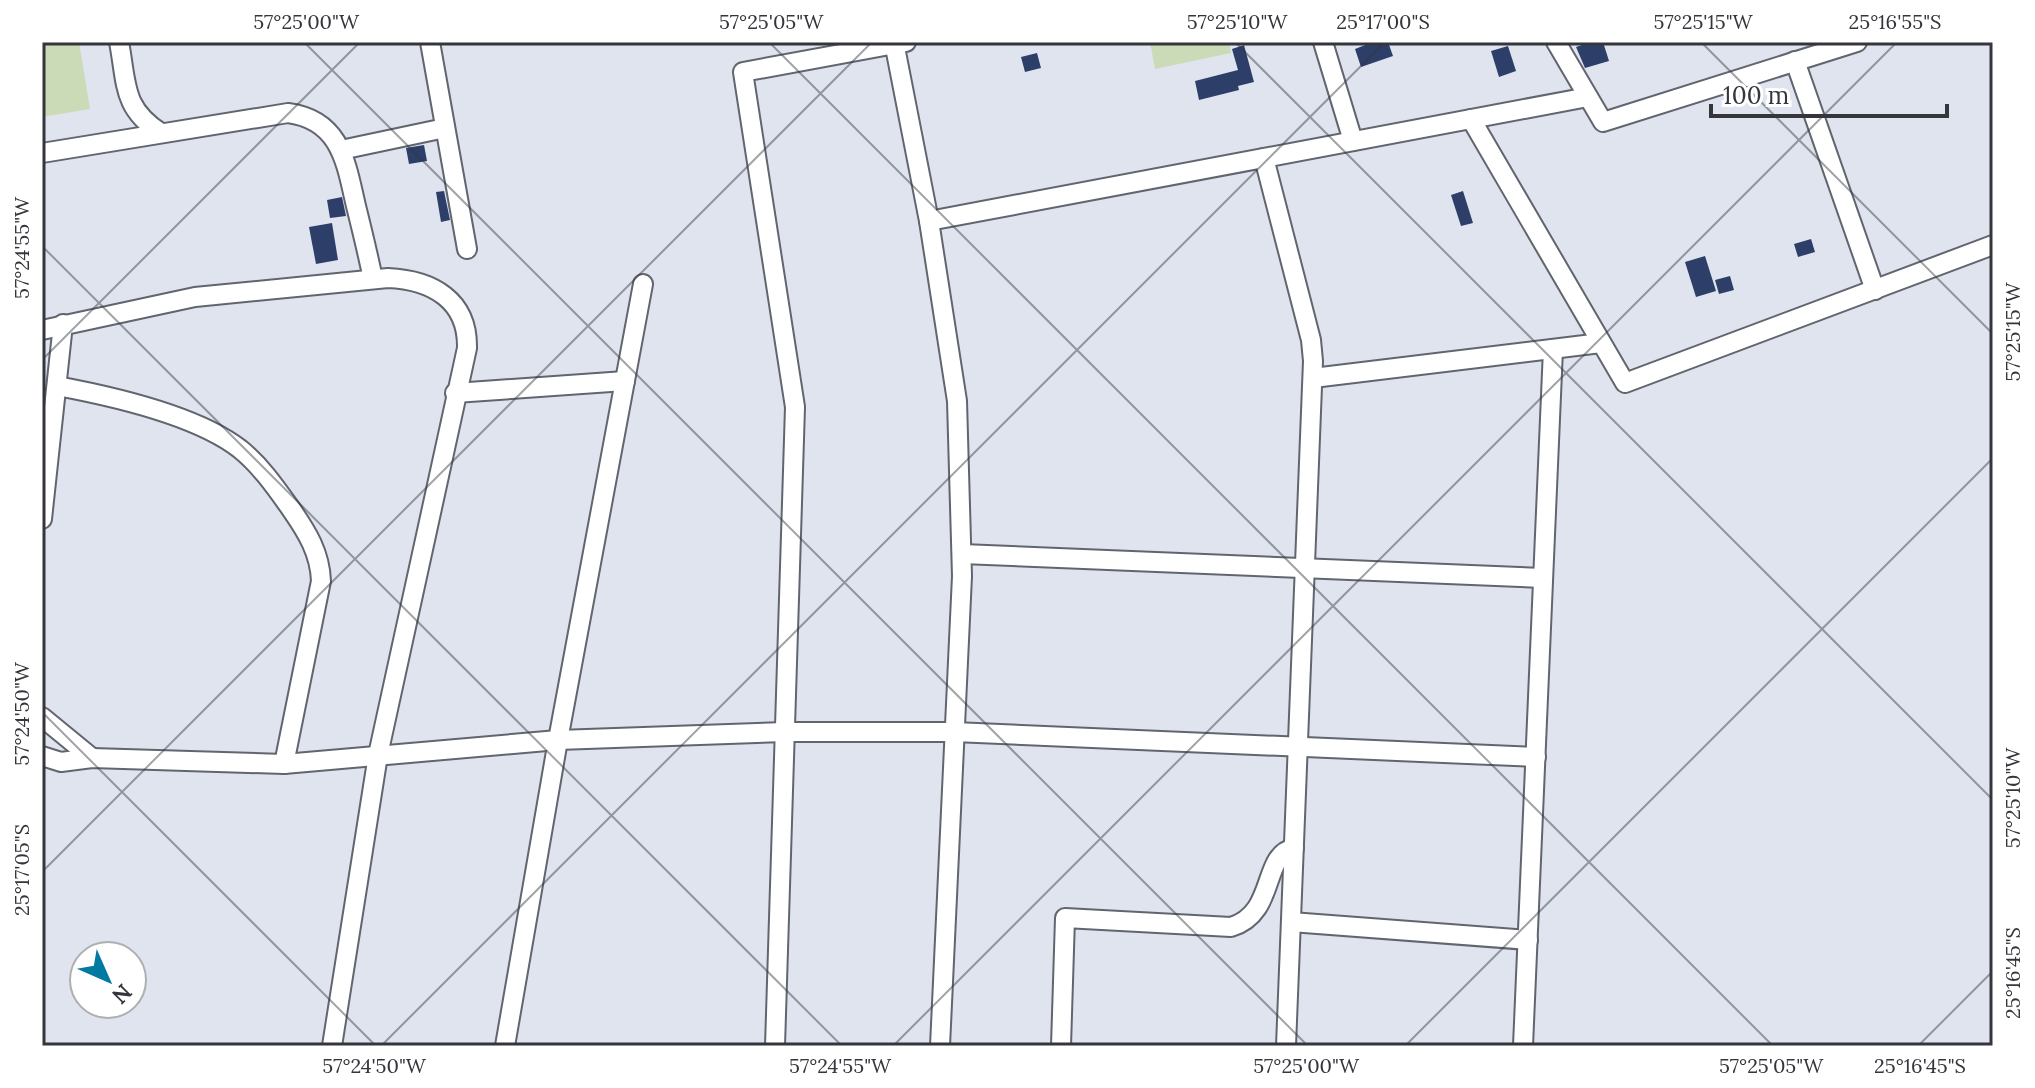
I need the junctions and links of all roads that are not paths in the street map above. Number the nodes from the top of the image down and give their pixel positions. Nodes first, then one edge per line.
1 (119, 42) edge
2 (430, 42) edge
3 (1323, 42) edge
4 (1556, 42) edge
5 (1857, 42) edge
6 (898, 43) edge
7 (1795, 61) junction
8 (1588, 97) junction
9 (1471, 119) junction
10 (445, 128) junction
11 (161, 133) junction
12 (1353, 141) junction
13 (341, 150) junction
14 (42, 153) edge
15 (1264, 158) junction
16 (929, 221) junction
17 (1993, 245) edge
18 (467, 249) dead end
19 (373, 279) junction
20 (643, 284) dead end
21 (1875, 290) junction
22 (63, 324) junction
23 (42, 330) edge
24 (1601, 343) junction
25 (1553, 349) junction
26 (1313, 378) junction
27 (625, 381) junction
28 (57, 386) junction
29 (455, 393) junction
30 (42, 519) edge
31 (962, 554) junction
32 (1305, 569) junction
33 (1543, 578) junction
34 (42, 717) edge
35 (785, 732) junction
36 (954, 732) junction
37 (558, 740) junction
38 (1298, 746) junction
39 (378, 755) junction
40 (42, 756) edge
41 (1536, 757) junction
42 (92, 758) junction
43 (284, 764) junction
44 (1294, 848) junction
45 (1291, 922) junction
46 (1528, 940) junction
47 (332, 1046) edge
48 (505, 1046) edge
49 (775, 1046) edge
50 (940, 1046) edge
51 (1061, 1046) edge
52 (1286, 1046) edge
53 (1523, 1046) edge

1 - 11 street
2 - 10 street
3 - 12 street
4 - 8 street
5 - 7 street
6 - 16 street
6 - 35 street
7 - 8 street
7 - 21 street
8 - 9 street
9 - 12 street
9 - 24 street
10 - 13 street
10 - 18 street
11 - 13 street
11 - 14 street
12 - 15 street
13 - 19 street
15 - 16 street
15 - 26 street
16 - 31 street
17 - 21 street
19 - 22 street
19 - 29 street
20 - 27 street
21 - 24 street
22 - 23 street
22 - 28 street
24 - 25 street
25 - 26 street
25 - 33 street
26 - 32 street
27 - 29 street
27 - 37 street
28 - 30 street
28 - 43 street
29 - 39 street
31 - 32 street
31 - 36 street
32 - 33 street
32 - 38 street
33 - 41 street
34 - 42 street
35 - 36 street
35 - 37 street
35 - 49 street
36 - 38 street
36 - 50 street
37 - 39 street
37 - 48 street
38 - 41 street
38 - 44 street
39 - 43 street
39 - 47 street
40 - 42 street
41 - 46 street
42 - 43 street
44 - 45 street
44 - 51 street
45 - 46 street
45 - 52 street
46 - 53 street

